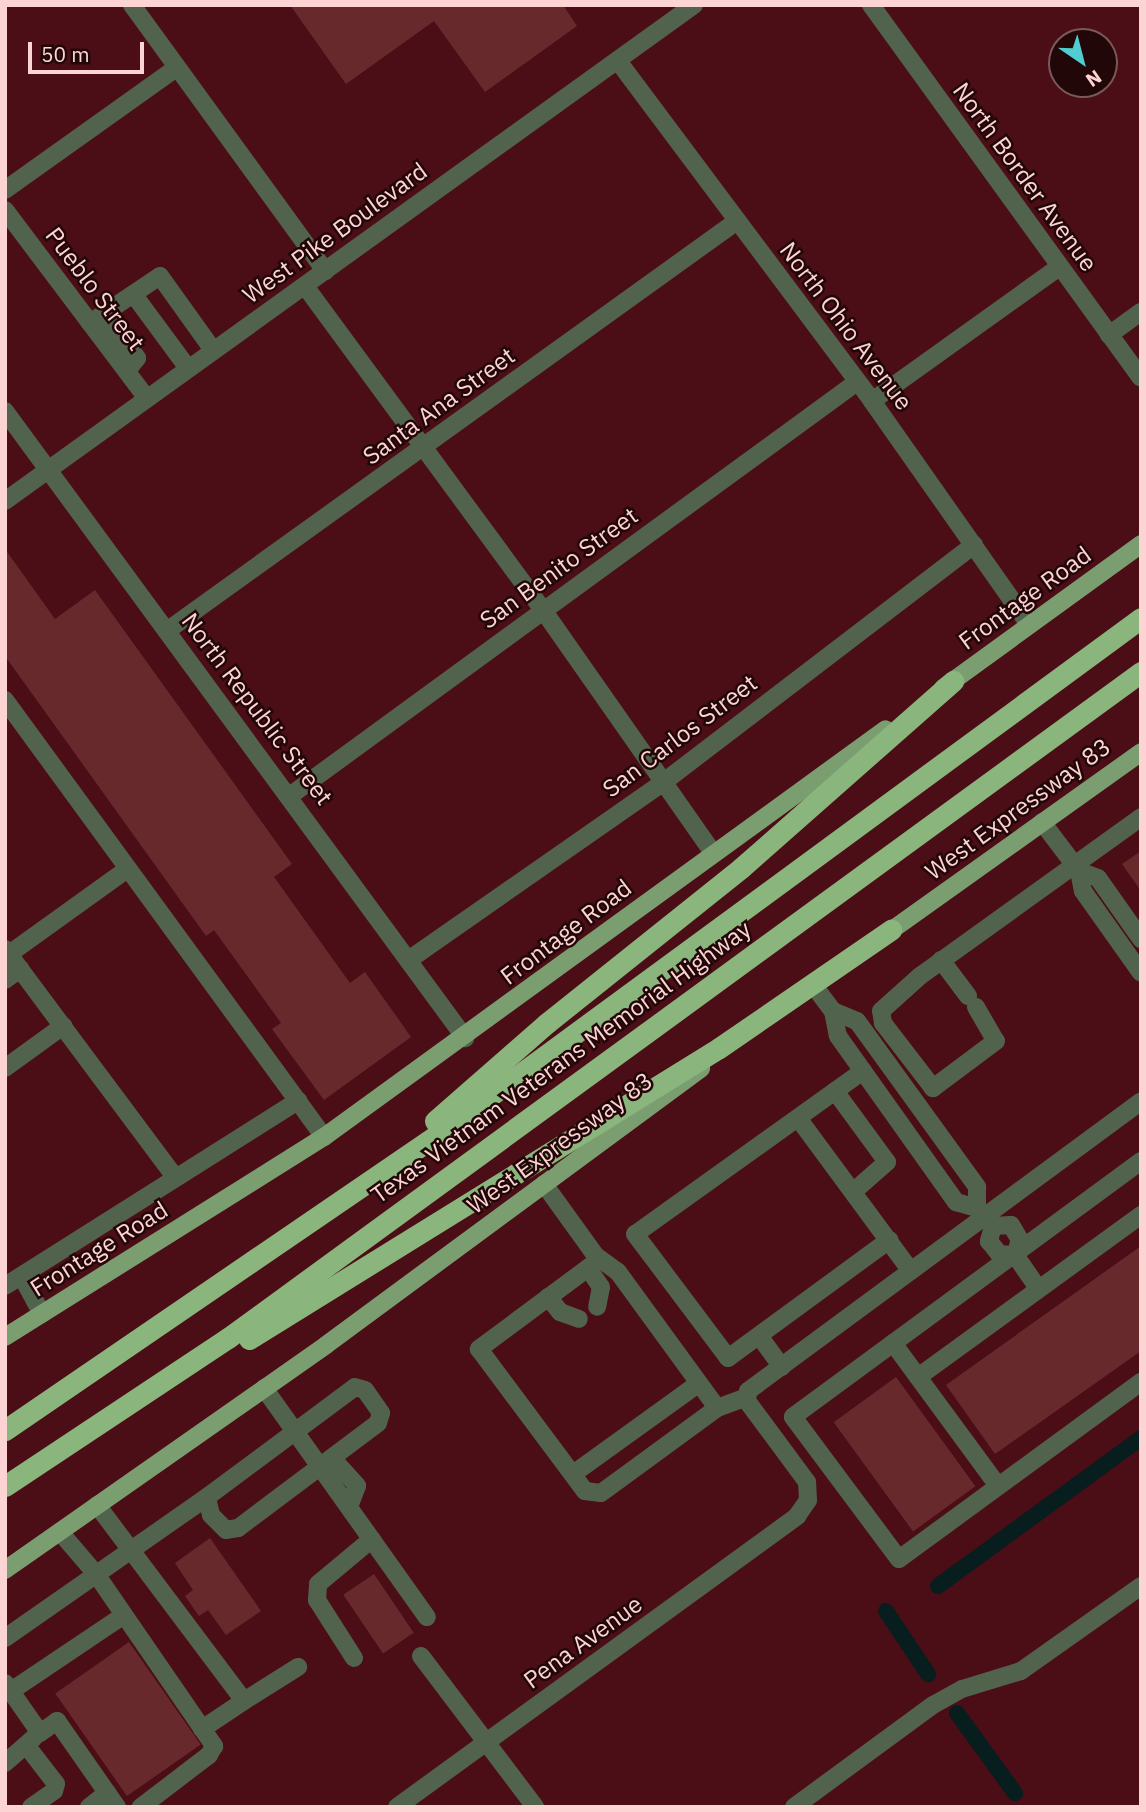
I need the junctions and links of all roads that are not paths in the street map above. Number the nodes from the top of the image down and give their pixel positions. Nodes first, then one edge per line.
1 (132, 5) edge
2 (694, 5) edge
3 (871, 5) edge
4 (618, 61) junction
5 (176, 68) junction
6 (5, 191) edge
7 (5, 210) edge
8 (737, 221) junction
9 (1059, 267) junction
10 (324, 271) junction
11 (305, 286) junction
12 (134, 295) junction
13 (1141, 312) edge
14 (98, 318) junction
15 (1109, 335) junction
16 (213, 350) junction
17 (187, 368) junction
18 (1141, 378) edge
19 (857, 382) junction
20 (146, 397) junction
21 (872, 401) junction
22 (5, 411) edge
23 (424, 448) junction
24 (48, 469) junction
25 (5, 501) edge
26 (1141, 544) edge
27 (974, 545) junction
28 (542, 610) junction
29 (1141, 618) edge
30 (1029, 624) junction
31 (168, 630) junction
32 (1141, 672) edge
33 (953, 681) junction
34 (5, 700) edge
35 (1141, 752) edge
36 (664, 781) junction
37 (291, 795) junction
38 (1141, 817) edge
39 (1042, 822) junction
40 (713, 853) junction
41 (1077, 868) junction
42 (127, 870) junction
43 (891, 930) junction
44 (1141, 939) edge
45 (10, 957) edge
46 (410, 959) junction
47 (941, 960) junction
48 (1141, 973) edge
49 (5, 979) edge
50 (814, 986) junction
51 (833, 1011) junction
52 (63, 1026) junction
53 (465, 1038) junction
54 (5, 1068) edge
55 (863, 1071) junction
56 (933, 1088) junction
57 (835, 1091) junction
58 (298, 1101) junction
59 (915, 1101) junction
60 (1141, 1101) edge
61 (895, 1116) junction
62 (798, 1118) junction
63 (324, 1137) junction
64 (1141, 1161) edge
65 (175, 1177) junction
66 (544, 1184) junction
67 (354, 1191) junction
68 (853, 1192) junction
69 (1141, 1215) edge
70 (985, 1217) junction
71 (889, 1240) junction
72 (1015, 1255) junction
73 (594, 1264) junction
74 (911, 1271) junction
75 (22, 1277) junction
76 (5, 1286) edge
77 (1038, 1288) junction
78 (548, 1297) junction
79 (597, 1307) dead end
80 (42, 1314) junction
81 (579, 1320) dead end
82 (760, 1336) junction
83 (5, 1337) edge
84 (893, 1343) junction
85 (782, 1367) junction
86 (918, 1377) junction
87 (1141, 1382) edge
88 (698, 1383) junction
89 (264, 1388) junction
90 (747, 1397) junction
91 (717, 1408) junction
92 (5, 1430) edge
93 (294, 1430) junction
94 (806, 1438) junction
95 (785, 1452) junction
96 (327, 1464) junction
97 (573, 1474) junction
98 (998, 1486) junction
99 (5, 1487) edge
100 (207, 1497) junction
101 (97, 1505) junction
102 (60, 1532) junction
103 (372, 1539) junction
104 (129, 1552) junction
105 (5, 1570) edge
106 (96, 1574) junction
107 (1141, 1587) edge
108 (124, 1615) junction
109 (427, 1616) dead end
110 (5, 1637) edge
111 (421, 1656) dead end
112 (354, 1658) dead end
113 (298, 1667) dead end
114 (8, 1687) edge
115 (244, 1701) junction
116 (202, 1729) junction
117 (33, 1739) junction
118 (489, 1741) junction
119 (5, 1763) edge
120 (112, 1800) edge
121 (31, 1807) edge
122 (89, 1807) edge
123 (141, 1807) edge
124 (397, 1807) edge
125 (535, 1807) edge
126 (794, 1807) edge

1 - 5 street
2 - 4 street, West Pike Boulevard
3 - 9 street, North Border Avenue
4 - 8 street, North Ohio Avenue
4 - 10 street, West Pike Boulevard
5 - 6 street
5 - 10 street
7 - 14 street, Pueblo Street
8 - 19 street, North Ohio Avenue
8 - 23 street, Santa Ana Street
9 - 15 street, North Border Avenue
9 - 21 street
10 - 11 street, West Pike Boulevard
11 - 16 street, West Pike Boulevard
11 - 23 street
12 - 14 street
12 - 16 street
12 - 17 street
13 - 15 street
14 - 20 street, Pueblo Street
15 - 18 street, North Border Avenue
16 - 17 street, West Pike Boulevard
17 - 20 street, West Pike Boulevard
19 - 21 street, North Ohio Avenue
19 - 28 street, San Benito Street
20 - 24 street, West Pike Boulevard
21 - 27 street, North Ohio Avenue
22 - 24 street, North Republic Street
23 - 28 street
23 - 31 street, Santa Ana Street
24 - 25 street, West Pike Boulevard
24 - 31 street, North Republic Street
26 - 30 main road, Frontage Road
27 - 30 street, North Ohio Avenue
27 - 36 street, San Carlos Street
28 - 36 street
28 - 37 street, San Benito Street
29 - 67 highway, Texas Vietnam Veterans Memorial Highway
30 - 33 main road, Frontage Road
31 - 37 street, North Republic Street
32 - 99 highway, Texas Vietnam Veterans Memorial Highway
33 - 40 main road, Frontage Road
33 - 67 highway
34 - 42 street
35 - 39 main road, West Expressway 83
36 - 40 street
36 - 46 street, San Carlos Street
37 - 46 street, North Republic Street
38 - 41 street
39 - 41 street
39 - 43 main road, West Expressway 83
40 - 53 main road, Frontage Road
41 - 44 street
41 - 47 street
41 - 48 street
42 - 45 street
42 - 58 street
43 - 50 main road, West Expressway 83
43 - 99 highway
45 - 49 street
45 - 52 street
46 - 53 street, North Republic Street
47 - 56 street
47 - 56 street
50 - 51 street
50 - 66 main road, West Expressway 83
51 - 55 street
51 - 59 street
52 - 54 street
52 - 65 street
53 - 63 main road, Frontage Road
55 - 57 street
55 - 61 street
56 - 59 street
57 - 62 street
57 - 68 street
58 - 63 street
58 - 65 street
59 - 61 street
59 - 70 street
60 - 70 street
61 - 70 street
62 - 68 street
62 - 82 street
63 - 80 main road, Frontage Road
64 - 72 street
65 - 75 street
66 - 73 street
66 - 89 main road, West Expressway 83
67 - 92 highway, Texas Vietnam Veterans Memorial Highway
68 - 71 street
69 - 77 street
70 - 72 street
70 - 74 street
71 - 74 street
71 - 82 street
72 - 77 street
72 - 84 street
73 - 78 street
73 - 79 street
73 - 88 street
74 - 85 street
75 - 76 street
75 - 80 street
77 - 86 street
78 - 81 street
78 - 97 street
80 - 83 main road, Frontage Road
82 - 85 street
84 - 86 street
84 - 94 street
85 - 90 street
86 - 98 street
87 - 98 street
88 - 91 street
88 - 97 street
89 - 93 street
89 - 101 main road, West Expressway 83
90 - 91 street
90 - 95 street
91 - 97 street
93 - 96 street
93 - 96 street
93 - 100 street
94 - 95 street
94 - 98 street
95 - 118 street, Pena Avenue
96 - 100 street
96 - 103 street
100 - 104 street
101 - 102 main road, West Expressway 83
101 - 104 street
102 - 105 main road, West Expressway 83
102 - 106 street
103 - 109 street
103 - 112 street
104 - 106 street
104 - 115 street
106 - 108 street
106 - 110 street
107 - 126 street
108 - 114 street
108 - 116 street
111 - 118 street
113 - 115 street
114 - 117 street
115 - 116 street
116 - 123 street
117 - 119 street
117 - 120 street
117 - 121 street
118 - 124 street, Pena Avenue
118 - 125 street
120 - 122 street

